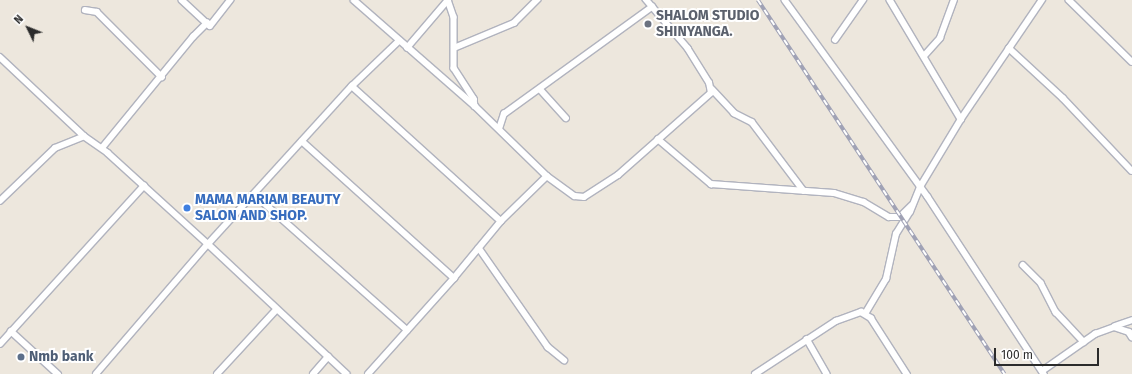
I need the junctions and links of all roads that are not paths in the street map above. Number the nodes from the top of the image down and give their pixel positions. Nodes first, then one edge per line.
1 (182, 0) edge
2 (230, 0) edge
3 (354, 0) edge
4 (362, 0) edge
5 (448, 0) edge
6 (537, 0) edge
7 (646, 0) edge
8 (785, 0) edge
9 (863, 0) edge
10 (890, 0) edge
11 (954, 0) edge
12 (1042, 0) edge
13 (1069, 0) edge
14 (361, 7) junction
15 (652, 7) junction
16 (85, 10) dead end
17 (207, 23) junction
18 (835, 40) dead end
19 (399, 41) junction
20 (407, 48) junction
21 (454, 48) junction
22 (1009, 48) junction
23 (924, 56) junction
24 (1, 59) edge
25 (1132, 62) edge
26 (162, 77) junction
27 (352, 86) junction
28 (540, 89) junction
29 (712, 89) junction
30 (475, 106) junction
31 (566, 118) dead end
32 (961, 119) junction
33 (499, 129) junction
34 (84, 136) junction
35 (658, 139) junction
36 (302, 141) junction
37 (102, 148) junction
38 (1132, 171) edge
39 (547, 176) junction
40 (144, 186) junction
41 (920, 187) junction
42 (804, 191) junction
43 (254, 194) junction
44 (0, 201) edge
45 (914, 204) junction
46 (501, 221) junction
47 (208, 244) junction
48 (479, 248) junction
49 (1024, 265) dead end
50 (454, 278) junction
51 (276, 310) junction
52 (865, 314) junction
53 (1132, 320) edge
54 (1114, 327) junction
55 (407, 330) junction
56 (11, 331) junction
57 (1132, 337) edge
58 (808, 339) junction
59 (1084, 342) junction
60 (0, 344) edge
61 (328, 357) junction
62 (564, 360) dead end
63 (1043, 372) edge
64 (58, 374) edge
65 (96, 374) edge
66 (217, 374) edge
67 (313, 374) edge
68 (347, 374) edge
69 (368, 374) edge
70 (755, 374) edge
71 (827, 374) edge
72 (907, 374) edge

1 - 17 street
2 - 17 street
3 - 14 street
4 - 14 street
5 - 20 street
5 - 21 street
6 - 21 street
7 - 15 street
8 - 41 street
9 - 18 street
10 - 23 street
11 - 23 street
12 - 22 street
13 - 25 street
14 - 19 street
15 - 28 street
15 - 29 street
16 - 26 street
17 - 26 street
19 - 20 street
19 - 27 street
20 - 30 street
21 - 30 street
22 - 32 street
22 - 38 street
23 - 32 street
24 - 34 street
26 - 37 street
27 - 36 street
27 - 46 street
28 - 31 street
28 - 33 street
29 - 35 street
29 - 42 street
30 - 33 street
32 - 41 street
33 - 39 street
34 - 37 street
34 - 44 street
35 - 39 street
35 - 42 street
36 - 43 street
36 - 50 street
37 - 40 street
39 - 46 street
40 - 47 street
40 - 56 street
41 - 45 street
41 - 63 street
42 - 45 street
43 - 47 street
43 - 55 street
45 - 52 street
46 - 48 street
47 - 51 street
47 - 65 street
48 - 50 street
48 - 62 street
49 - 59 street
50 - 55 street
51 - 61 street
51 - 66 street
52 - 58 street
52 - 72 street
53 - 54 street
54 - 57 street
54 - 59 street
55 - 69 street
56 - 60 street
56 - 64 street
58 - 70 street
58 - 71 street
59 - 63 street
61 - 67 street
61 - 68 street

